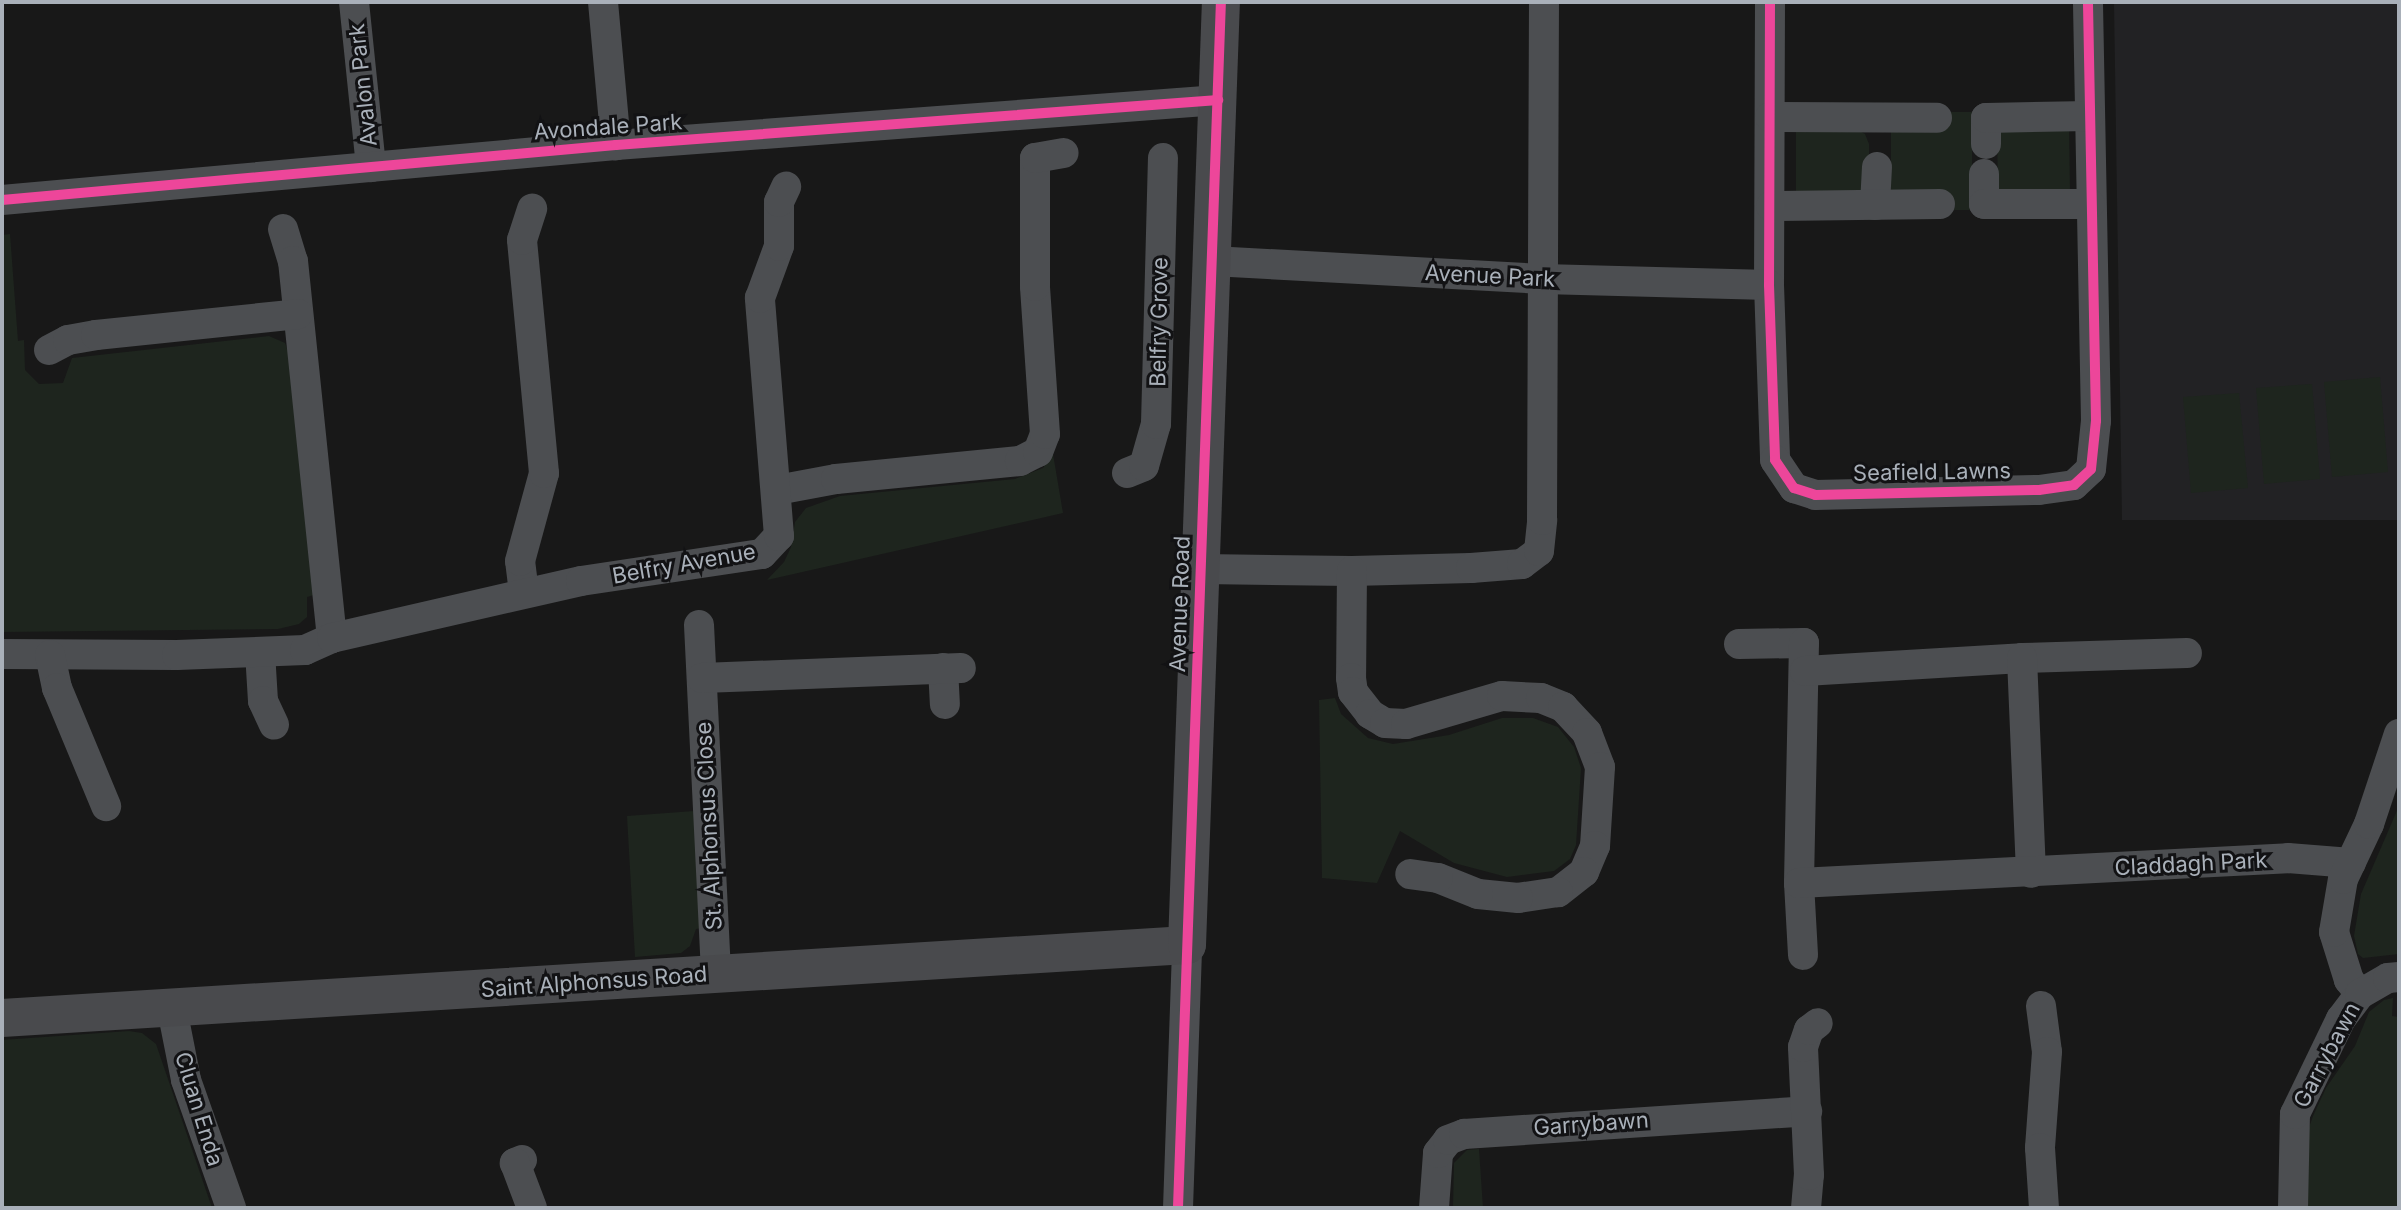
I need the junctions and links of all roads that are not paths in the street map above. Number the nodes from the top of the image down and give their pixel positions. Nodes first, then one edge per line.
1 (354, 2) edge
2 (603, 2) edge
3 (1221, 2) edge
4 (1544, 2) edge
5 (1770, 2) edge
6 (2088, 2) edge
7 (1218, 100) junction
8 (2089, 116) junction
9 (1770, 117) junction
10 (1937, 118) dead end
11 (1877, 144) junction
12 (1986, 144) dead end
13 (616, 145) junction
14 (1064, 153) dead end
15 (1163, 158) dead end
16 (371, 167) junction
17 (1984, 174) dead end
18 (786, 187) dead end
19 (2, 200) edge
20 (1940, 204) dead end
21 (2090, 204) junction
22 (1875, 205) junction
23 (1771, 206) junction
24 (532, 209) dead end
25 (283, 229) dead end
26 (1212, 261) junction
27 (1543, 279) junction
28 (1769, 285) junction
29 (298, 314) junction
30 (49, 350) dead end
31 (1207, 422) junction
32 (1156, 424) junction
33 (1127, 473) dead end
34 (777, 490) junction
35 (1202, 569) junction
36 (1352, 571) junction
37 (524, 593) junction
38 (699, 625) dead end
39 (332, 638) junction
40 (1739, 644) dead end
41 (260, 652) junction
42 (2187, 653) dead end
43 (2, 654) edge
44 (50, 655) junction
45 (1805, 657) junction
46 (2022, 658) junction
47 (702, 678) junction
48 (945, 704) dead end
49 (274, 725) dead end
50 (2399, 734) edge
51 (106, 806) dead end
52 (2351, 863) junction
53 (2031, 873) junction
54 (1410, 874) dead end
55 (1799, 883) junction
56 (1187, 945) junction
57 (1803, 955) dead end
58 (716, 974) junction
59 (2399, 977) edge
60 (2360, 994) junction
61 (2041, 1006) dead end
62 (172, 1009) junction
63 (2, 1018) edge
64 (1818, 1023) dead end
65 (1807, 1111) junction
66 (522, 1160) dead end
67 (231, 1208) edge
68 (532, 1208) edge
69 (1178, 1208) edge
70 (1434, 1208) edge
71 (1806, 1208) edge
72 (2044, 1208) edge
73 (2293, 1208) edge

1 - 16 street, Avalon Park
2 - 13 street
3 - 7 main road, Avenue Road
4 - 27 street
5 - 9 street, Seafield Lawns
6 - 8 street, Seafield Lawns
7 - 13 street, Avondale Park
7 - 26 main road, Avenue Road
8 - 12 street
8 - 21 street, Seafield Lawns
9 - 11 street
9 - 23 street, Seafield Lawns
10 - 11 street
11 - 22 street
13 - 16 street, Avondale Park
14 - 34 street
15 - 32 street, Belfry Grove
16 - 19 street, Avondale Park
17 - 21 street
18 - 34 street, Belfry Avenue
20 - 22 street
21 - 28 street, Seafield Lawns
22 - 23 street
23 - 28 street, Seafield Lawns
24 - 37 street
25 - 29 street
26 - 27 street, Avenue Park
26 - 31 main road, Avenue Road
27 - 28 street, Avenue Park
27 - 36 street
29 - 30 street
29 - 39 street
31 - 32 street
31 - 35 main road, Avenue Road
32 - 33 street, Belfry Grove
34 - 37 street, Belfry Avenue
35 - 36 street
35 - 56 main road, Avenue Road
36 - 54 street
37 - 39 street, Belfry Avenue
38 - 47 street, St. Alphonsus Close
39 - 41 street, Belfry Avenue
40 - 45 street
41 - 44 street, Belfry Avenue
41 - 49 street
42 - 46 street
43 - 44 street, Belfry Avenue
44 - 51 street
45 - 46 street
45 - 55 street
46 - 53 street
47 - 48 street
47 - 58 street, St. Alphonsus Close
50 - 52 street
52 - 53 street, Claddagh Park
52 - 60 street
53 - 55 street, Claddagh Park
55 - 57 street
56 - 58 main road, Saint Alphonsus Road
56 - 69 street, Avenue Road
58 - 62 main road, Saint Alphonsus Road
59 - 60 street, Garrybawn
60 - 73 street, Garrybawn
61 - 72 street
62 - 63 main road, Saint Alphonsus Road
62 - 67 street, Cluan Enda
64 - 65 street
65 - 70 street, Garrybawn
65 - 71 street
66 - 68 street

